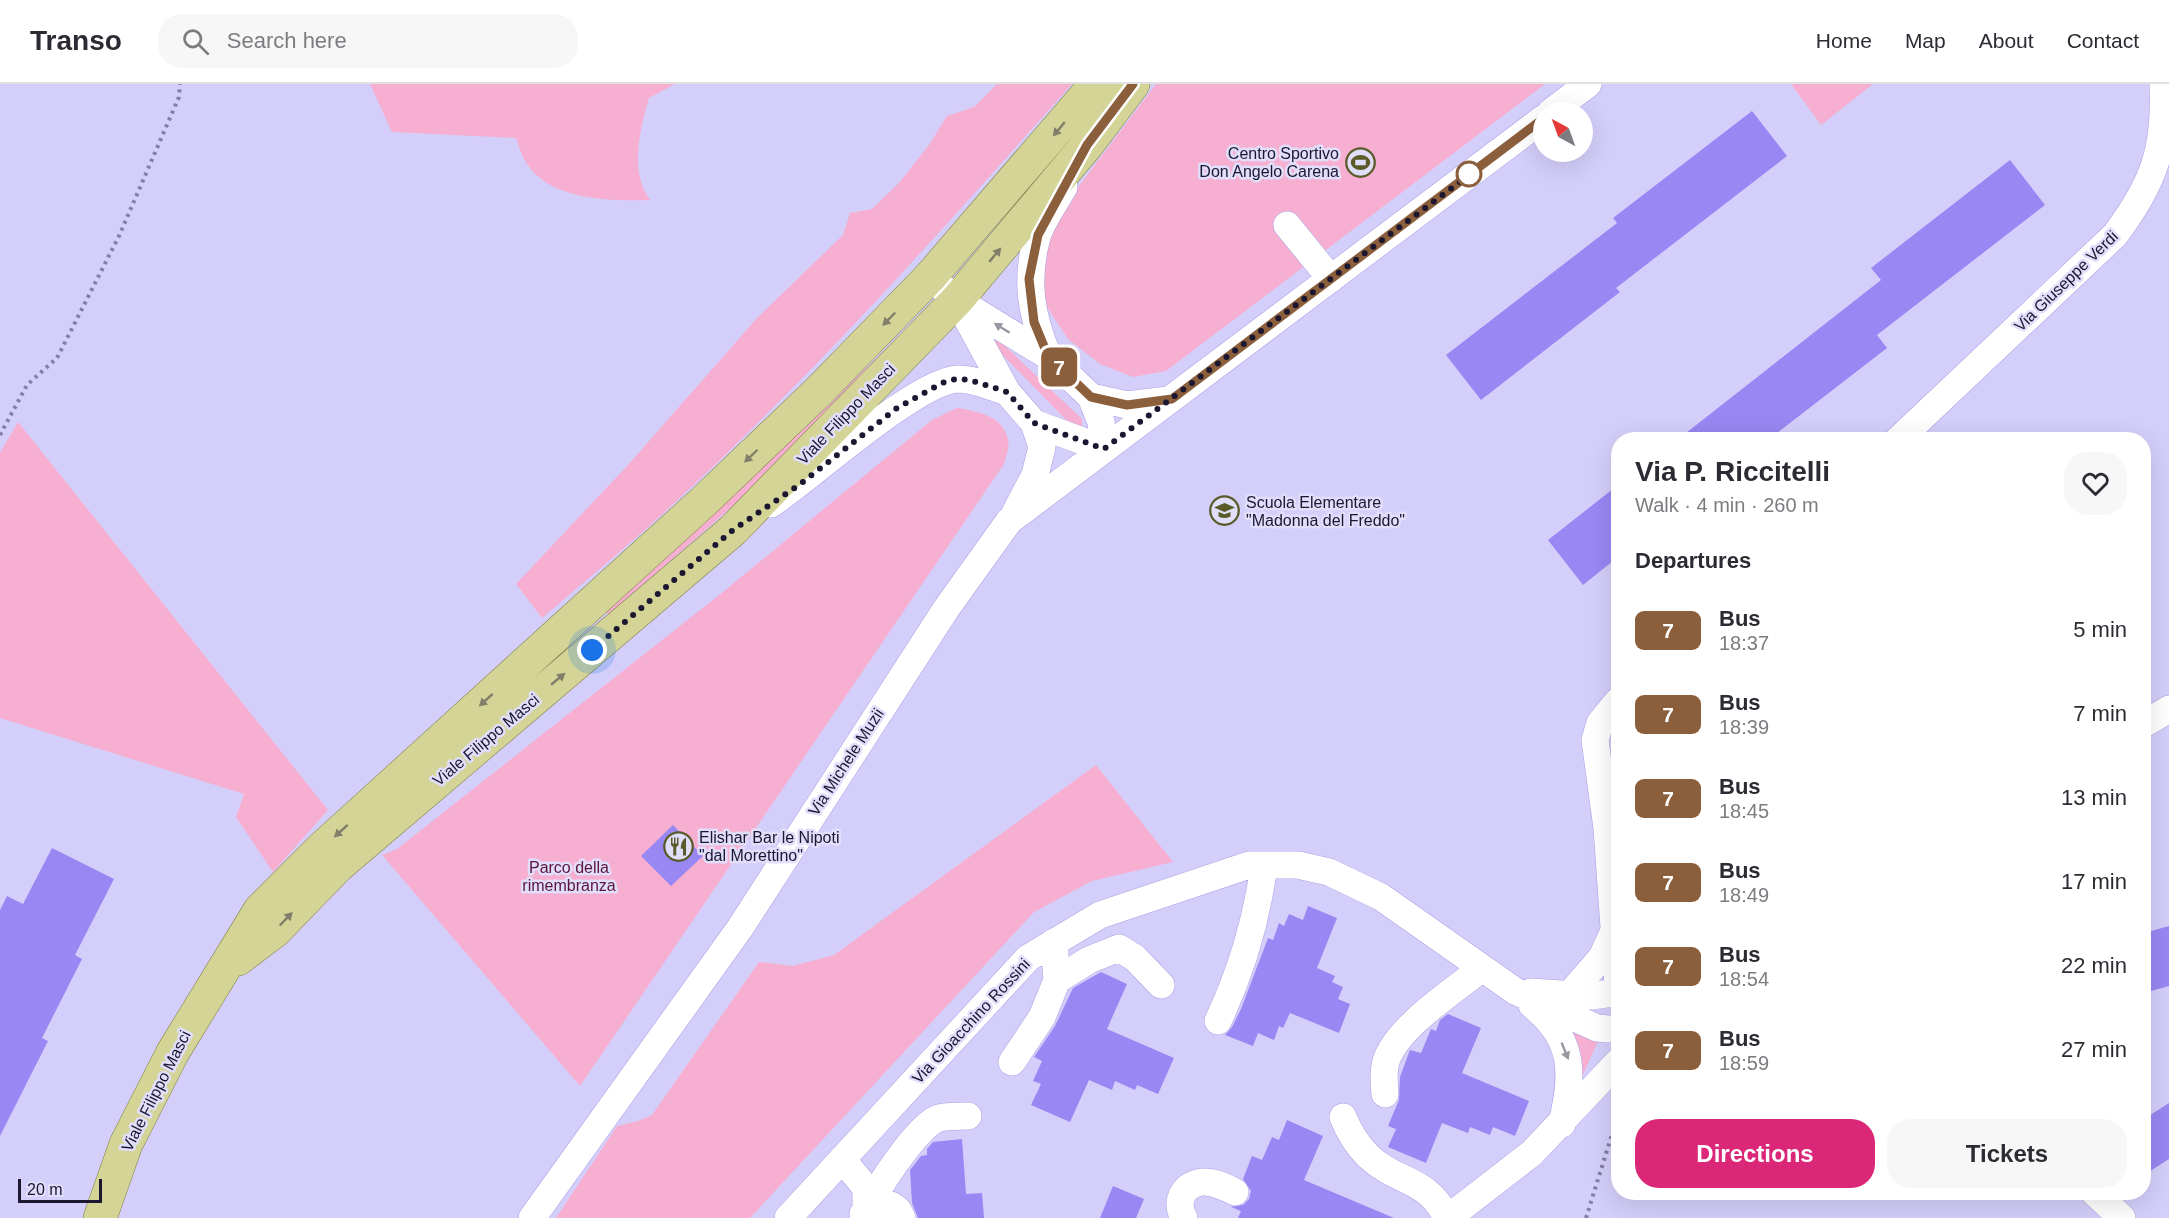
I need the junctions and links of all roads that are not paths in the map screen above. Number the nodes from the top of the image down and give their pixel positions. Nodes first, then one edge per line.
1 (1096, 84) edge
2 (1133, 84) edge
3 (1588, 84) edge
4 (2163, 84) edge
5 (1564, 102) edge
6 (1533, 126) edge
7 (1087, 145) junction
8 (1287, 225) dead end
9 (930, 277) junction
10 (1331, 279) junction
11 (957, 300) junction
12 (1048, 356) junction
13 (1007, 392) junction
14 (1091, 397) junction
15 (1172, 399) junction
16 (1034, 423) junction
17 (1906, 432) edge
18 (1104, 449) junction
19 (1009, 521) junction
20 (733, 530) junction
21 (2169, 709) edge
22 (1611, 710) edge
23 (2151, 720) edge
24 (1611, 824) edge
25 (1264, 865) junction
26 (1611, 938) edge
27 (1054, 942) junction
28 (1482, 968) junction
29 (225, 970) junction
30 (1057, 980) junction
31 (1161, 985) dead end
32 (1611, 989) edge
33 (1515, 991) junction
34 (1570, 994) junction
35 (1611, 1003) edge
36 (1218, 1021) dead end
37 (1611, 1031) edge
38 (1611, 1040) edge
39 (1611, 1049) edge
40 (1012, 1062) dead end
41 (1611, 1086) edge
42 (1385, 1094) dead end
43 (968, 1116) dead end
44 (1343, 1117) dead end
45 (1562, 1124) junction
46 (842, 1159) junction
47 (1235, 1192) dead end
48 (2103, 1200) edge
49 (863, 1214) edge
50 (100, 1218) edge
51 (532, 1218) edge
52 (788, 1218) edge
53 (902, 1218) edge
54 (1184, 1218) edge
55 (1448, 1218) edge
56 (2122, 1218) edge

1 -> 9 main road, Viale Filippo Masci
2 - 7 main road, Viale Filippo Masci
3 - 5 street
4 - 17 street, Via Giuseppe Verdi
6 - 10 street, Via Michele Muzii
11 -> 7 main road, Viale Filippo Masci
7 - 12 street
8 - 10 street
9 - 11 street
9 -> 29 main road, Viale Filippo Masci
10 - 15 street, Via Michele Muzii
12 -> 11 street
11 - 13 street
11 - 20 main road, Viale Filippo Masci
12 - 14 street
13 - 16 street
13 - 20 street
14 - 15 street
14 - 18 street
15 - 18 street, Via Michele Muzii
16 - 18 street
16 - 19 street
18 - 19 street, Via Michele Muzii
19 - 51 street, Via Michele Muzii
29 -> 20 main road, Viale Filippo Masci
21 - 23 street
22 - 24 street
25 - 27 street, Via Gioacchino Rossini
25 - 28 street, Via Gioacchino Rossini
25 - 36 street
26 - 34 street
27 - 30 street
27 - 46 street, Via Gioacchino Rossini
28 - 33 street, Via Gioacchino Rossini
28 - 42 street
29 - 50 main road, Viale Filippo Masci
30 - 31 street
30 - 40 street
32 - 34 street
33 - 34 street
33 - 38 street, Via Gioacchino Rossini
33 -> 45 street
35 - 37 street
39 - 45 street
41 - 45 street
43 - 49 street
44 - 55 street
45 - 55 street
46 - 49 street
46 - 52 street, Via Gioacchino Rossini
47 - 54 street
48 - 56 street
49 - 53 street

